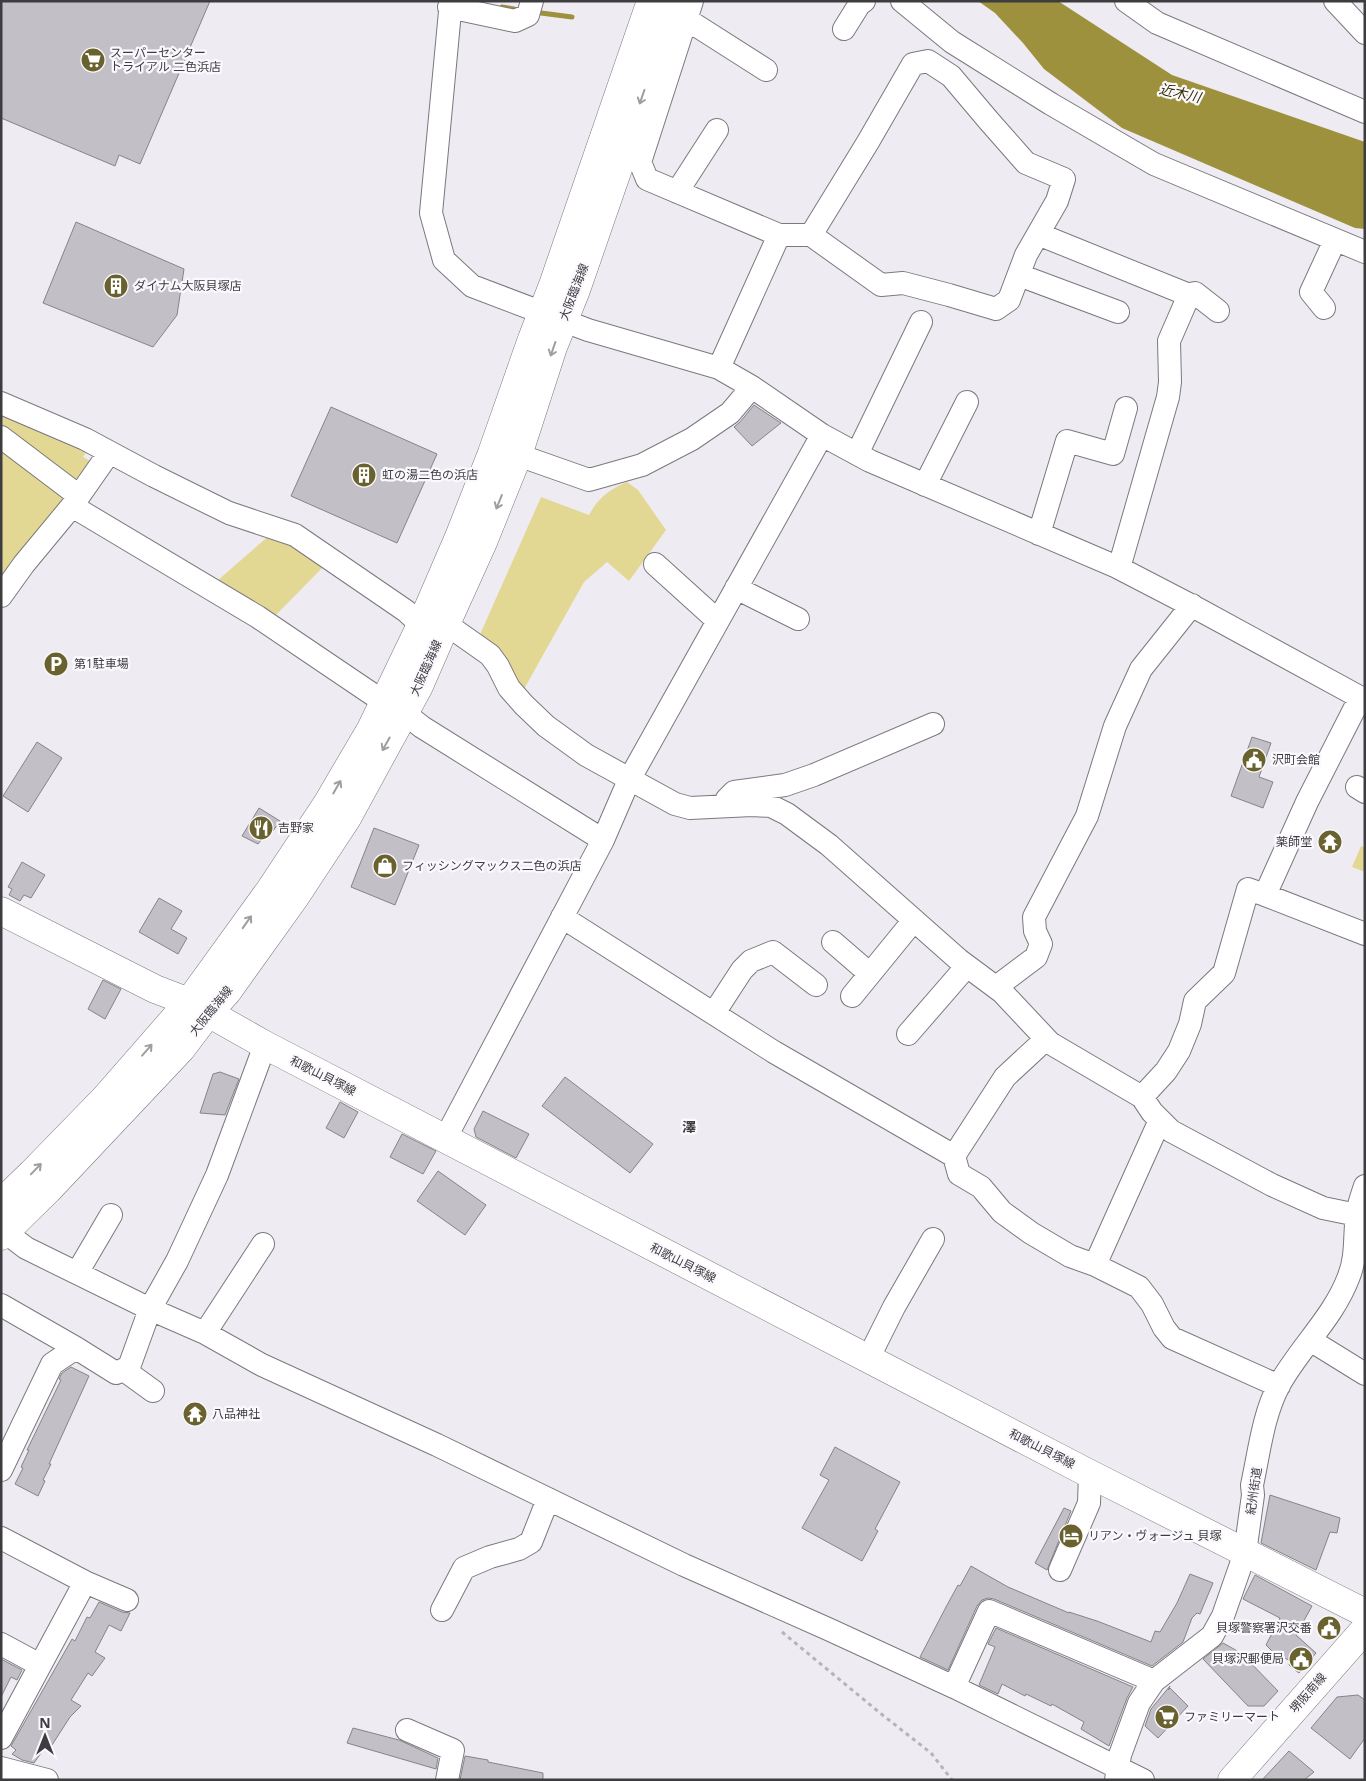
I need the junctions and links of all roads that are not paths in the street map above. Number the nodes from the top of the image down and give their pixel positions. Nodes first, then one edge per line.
1 (532, 1) edge
2 (651, 1) edge
3 (864, 1) edge
4 (902, 1) edge
5 (1126, 1) edge
6 (1335, 1) edge
7 (450, 4) edge
8 (685, 7) edge
9 (844, 30) dead end
10 (1365, 33) edge
11 (766, 70) dead end
12 (1365, 112) edge
13 (717, 130) dead end
14 (677, 192) junction
15 (1038, 234) junction
16 (779, 235) junction
17 (811, 235) junction
18 (1335, 240) junction
19 (1365, 252) edge
20 (1019, 275) junction
21 (1189, 295) junction
22 (1324, 308) dead end
23 (1218, 311) dead end
24 (1118, 312) dead end
25 (553, 316) junction
26 (920, 322) dead end
27 (719, 368) junction
28 (752, 387) junction
29 (967, 402) dead end
30 (1, 403) edge
31 (1126, 408) dead end
32 (822, 435) junction
33 (1, 437) edge
34 (109, 452) junction
35 (857, 454) junction
36 (518, 455) junction
37 (925, 485) junction
38 (75, 501) junction
39 (1039, 534) junction
40 (655, 564) dead end
41 (1119, 568) junction
42 (736, 588) junction
43 (1, 596) edge
44 (1192, 606) junction
45 (798, 619) dead end
46 (718, 621) junction
47 (433, 624) junction
48 (1363, 699) edge
49 (395, 706) junction
50 (932, 731) dead end
51 (629, 780) junction
52 (719, 807) junction
53 (603, 840) junction
54 (1266, 895) junction
55 (1, 912) edge
56 (562, 918) junction
57 (914, 920) junction
58 (1365, 934) edge
59 (833, 942) dead end
60 (967, 966) junction
61 (870, 974) junction
62 (816, 986) dead end
63 (996, 987) junction
64 (852, 996) dead end
65 (199, 1007) junction
66 (714, 1013) junction
67 (908, 1034) dead end
68 (1046, 1039) junction
69 (265, 1045) junction
70 (1142, 1097) junction
71 (1160, 1120) junction
72 (445, 1139) junction
73 (954, 1156) junction
74 (1365, 1186) edge
75 (1, 1203) edge
76 (1357, 1214) junction
77 (110, 1216) dead end
78 (3, 1233) edge
79 (933, 1239) dead end
80 (263, 1244) dead end
81 (1360, 1255) edge
82 (1095, 1265) junction
83 (76, 1273) junction
84 (1, 1305) edge
85 (150, 1309) junction
86 (205, 1333) junction
87 (1310, 1340) junction
88 (76, 1348) junction
89 (868, 1359) junction
90 (124, 1370) junction
91 (1365, 1374) edge
92 (1279, 1386) junction
93 (152, 1391) dead end
94 (1, 1470) edge
95 (1090, 1474) junction
96 (548, 1499) junction
97 (1, 1538) edge
98 (1245, 1553) junction
99 (1060, 1570) dead end
100 (85, 1582) junction
101 (126, 1600) dead end
102 (442, 1610) dead end
103 (1365, 1613) edge
104 (1365, 1629) edge
105 (1, 1644) edge
106 (40, 1665) junction
107 (1154, 1681) junction
108 (954, 1687) junction
109 (407, 1730) dead end
110 (1, 1738) edge
111 (1, 1768) edge
112 (1117, 1774) edge
113 (47, 1780) edge
114 (447, 1780) edge
115 (1143, 1780) edge
116 (1232, 1780) edge

1 - 7 street
2 - 25 main road, 大阪臨海線
3 - 9 street
4 - 18 street
5 - 12 street
6 - 10 street
7 - 25 street
8 - 11 street
8 - 14 street
8 -> 25 main road, 大阪臨海線
13 - 14 street
14 - 16 street
15 - 17 street
15 - 20 street
15 - 21 street
16 - 17 street
16 - 27 street
17 - 20 street
18 - 19 street
18 - 22 street
20 - 24 street
21 - 23 street
21 - 41 street
25 - 27 street
25 -> 36 main road, 大阪臨海線
25 - 47 main road, 大阪臨海線
26 - 35 street
27 - 28 street
28 - 32 street
28 - 36 street
29 - 37 street
30 - 34 street
31 - 39 street
32 - 35 street
32 - 42 street
33 - 38 street
34 - 38 street
34 - 47 street
35 - 37 street
36 -> 47 main road, 大阪臨海線
37 - 39 street
38 - 43 street
38 - 49 street
39 - 41 street
40 - 46 street
41 - 44 street
42 - 45 street
42 - 46 street
44 - 48 street
44 - 63 street
46 - 51 street
47 - 49 main road, 大阪臨海線
47 - 51 street
48 - 54 street
49 - 53 street
49 - 65 main road, 大阪臨海線
50 - 52 street
51 - 52 street
51 - 53 street
52 - 57 street
53 - 56 street
54 - 58 street
54 - 70 street
55 - 65 main road, 和歌山貝塚線
56 - 66 street
56 - 72 street
57 - 60 street
57 - 61 street
59 - 61 street
60 - 63 street
60 - 67 street
61 - 64 street
62 - 66 street
63 - 68 street
65 - 69 main road, 和歌山貝塚線
75 -> 65 main road, 大阪臨海線
65 - 78 main road, 大阪臨海線
66 - 73 street
68 - 70 street
68 - 73 street
69 - 72 main road, 和歌山貝塚線
69 - 85 street
70 - 71 street
71 - 76 street
71 - 82 street
72 - 89 main road, 和歌山貝塚線
73 - 82 street
74 - 76 street, 紀州街道
76 - 81 street, 紀州街道
77 - 83 street
78 - 83 street
79 - 89 street
80 - 86 street
81 - 87 street, 紀州街道
82 - 92 street
83 - 85 street
84 - 88 street
85 - 86 street
85 - 90 street
86 - 96 street
87 - 91 street
87 - 92 street, 紀州街道
88 - 90 street
88 - 94 street
89 - 95 main road, 和歌山貝塚線
90 - 93 street
92 - 98 street, 紀州街道
95 - 98 main road, 和歌山貝塚線
95 - 99 street
96 - 102 street
96 - 108 street
97 - 100 street
98 - 103 main road, 和歌山貝塚線
98 - 107 street, 紀州街道
100 - 101 street
100 - 106 street
104 - 116 main road, 堺阪南線
105 - 106 street
106 - 110 street
107 - 108 street
107 - 112 street, 紀州街道
108 - 112 street
109 - 114 street
111 - 113 street
112 - 115 street

